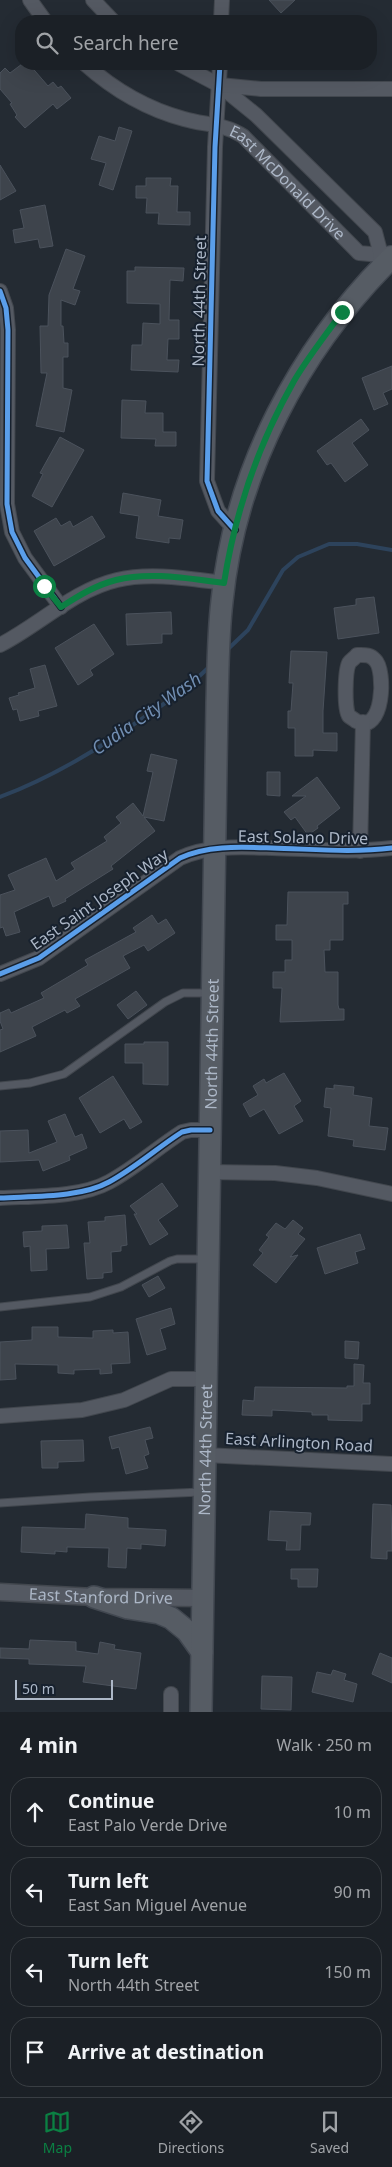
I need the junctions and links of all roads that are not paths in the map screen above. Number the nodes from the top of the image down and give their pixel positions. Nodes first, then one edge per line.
1 (30, 0) edge
2 (94, 0) edge
3 (222, 0) edge
4 (41, 15) edge
5 (108, 15) edge
6 (221, 15) edge
7 (91, 70) edge
8 (190, 70) edge
9 (220, 70) edge
10 (219, 85) junction
11 (392, 89) edge
12 (217, 125) junction
13 (386, 259) edge
14 (0, 290) edge
15 (4, 438) edge
16 (235, 530) junction
17 (224, 583) junction
18 (61, 607) junction
19 (0, 645) edge
20 (363, 722) junction
21 (392, 848) edge
22 (215, 849) junction
23 (360, 850) junction
24 (0, 974) edge
25 (212, 992) junction
26 (0, 1086) edge
27 (210, 1130) junction
28 (209, 1172) junction
29 (392, 1194) edge
30 (0, 1198) edge
31 (208, 1259) junction
32 (0, 1307) edge
33 (206, 1378) junction
34 (0, 1416) edge
35 (204, 1455) junction
36 (392, 1464) edge
37 (204, 1492) junction
38 (0, 1503) edge
39 (0, 1592) edge
40 (94, 1597) junction
41 (202, 1598) junction
42 (202, 1652) junction
43 (171, 1694) dead end
44 (171, 1712) edge
45 (201, 1712) edge

1 - 4 street
2 - 5 street
3 - 6 street
7 - 12 street, East McDonald Drive
8 - 10 street, East McDonald Drive
9 - 10 street, North 44th Street
10 - 11 street, East McDonald Drive
10 - 12 street, North 44th Street
10 - 13 street, East McDonald Drive
12 - 13 street, East McDonald Drive
12 - 16 street, North 44th Street
13 - 16 main road, North 44th Street
14 - 15 street
15 - 18 street
16 - 17 main road, North 44th Street
17 - 18 street
17 - 22 main road, North 44th Street
18 - 19 street
20 - 20 street
20 - 23 street
21 - 23 street, East Solano Drive
22 - 23 street, East Solano Drive
22 - 24 street, East Saint Joseph Way
22 - 25 main road, North 44th Street
25 - 26 lane
25 - 27 main road, North 44th Street
27 - 28 main road, North 44th Street
27 - 30 street
28 - 29 street
28 - 31 main road, North 44th Street
31 - 32 lane
31 - 33 main road, North 44th Street
33 - 34 street
33 - 35 main road, North 44th Street
35 - 36 street, East Arlington Road
35 - 37 main road, North 44th Street
37 - 38 lane
37 - 41 main road, North 44th Street
39 - 40 street, East Stanford Drive
40 - 41 street, East Stanford Drive
40 - 42 main road
41 - 42 main road, North 44th Street
42 - 45 main road, North 44th Street
43 - 44 street

